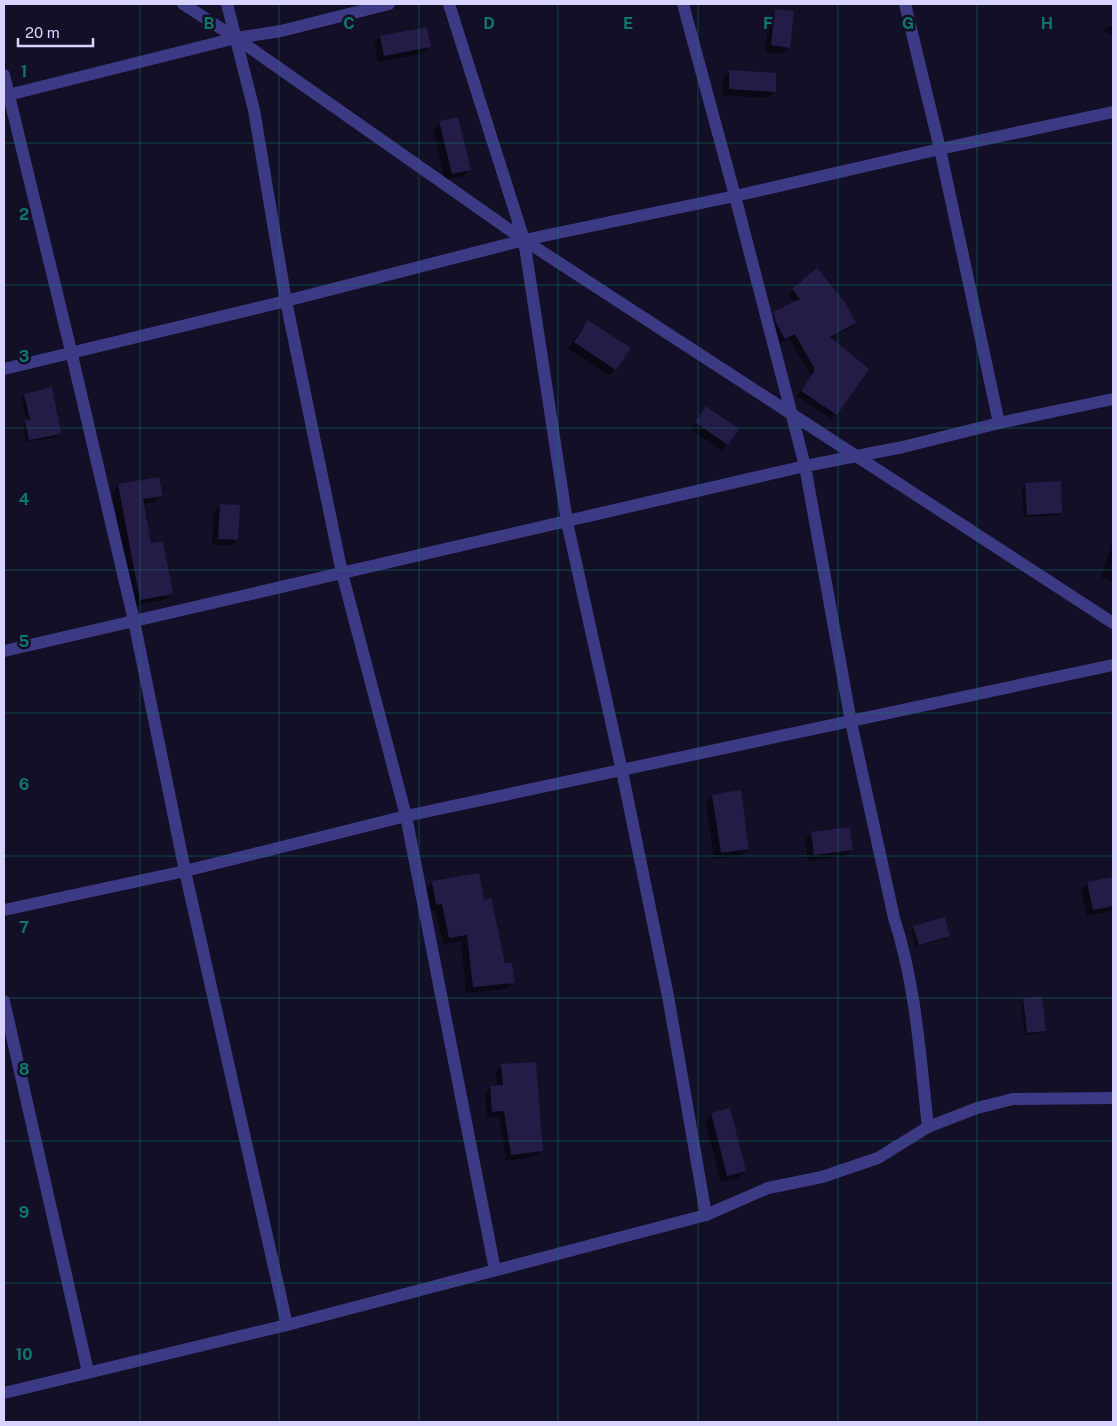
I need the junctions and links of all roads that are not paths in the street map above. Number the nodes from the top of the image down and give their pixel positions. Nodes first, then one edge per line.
1 (183, 4) edge
2 (227, 4) edge
3 (389, 4) edge
4 (448, 4) edge
5 (683, 4) edge
6 (905, 4) edge
7 (236, 38) junction
8 (4, 75) edge
9 (6, 95) edge
10 (1113, 112) edge
11 (940, 149) junction
12 (735, 196) junction
13 (524, 240) junction
14 (286, 301) junction
15 (71, 351) junction
16 (4, 369) edge
17 (1113, 399) edge
18 (790, 412) junction
19 (999, 423) junction
20 (856, 456) junction
21 (804, 466) junction
22 (567, 522) junction
23 (342, 573) junction
24 (134, 621) junction
25 (1113, 623) edge
26 (4, 651) edge
27 (1113, 665) edge
28 (851, 722) junction
29 (622, 770) junction
30 (406, 816) junction
31 (184, 871) junction
32 (4, 910) edge
33 (4, 1001) edge
34 (1113, 1098) edge
35 (928, 1127) junction
36 (706, 1215) junction
37 (495, 1270) junction
38 (286, 1325) junction
39 (88, 1372) junction
40 (4, 1393) edge

1 - 7 street
2 - 7 street
3 - 7 street
4 - 13 street
5 - 12 street
6 - 11 street
7 - 9 street
7 - 13 street
7 - 14 street
8 - 9 street
9 - 15 street
10 - 11 street
11 - 12 street
11 - 19 street
12 - 13 street
12 - 18 street
13 - 14 street
13 - 18 street
13 - 22 street
14 - 15 street
14 - 23 street
15 - 16 street
15 - 24 street
17 - 19 street
18 - 20 street
18 - 21 street
19 - 20 street
20 - 21 street
20 - 25 street
21 - 22 street
21 - 28 street
22 - 23 street
22 - 29 street
23 - 24 street
23 - 30 street
24 - 26 street
24 - 31 street
27 - 28 street
28 - 29 street
28 - 35 street
29 - 30 street
29 - 36 street
30 - 31 street
30 - 37 street
31 - 32 street
31 - 38 street
33 - 39 street
34 - 35 street
35 - 36 street
36 - 37 street
37 - 38 street
38 - 39 street
39 - 40 street

